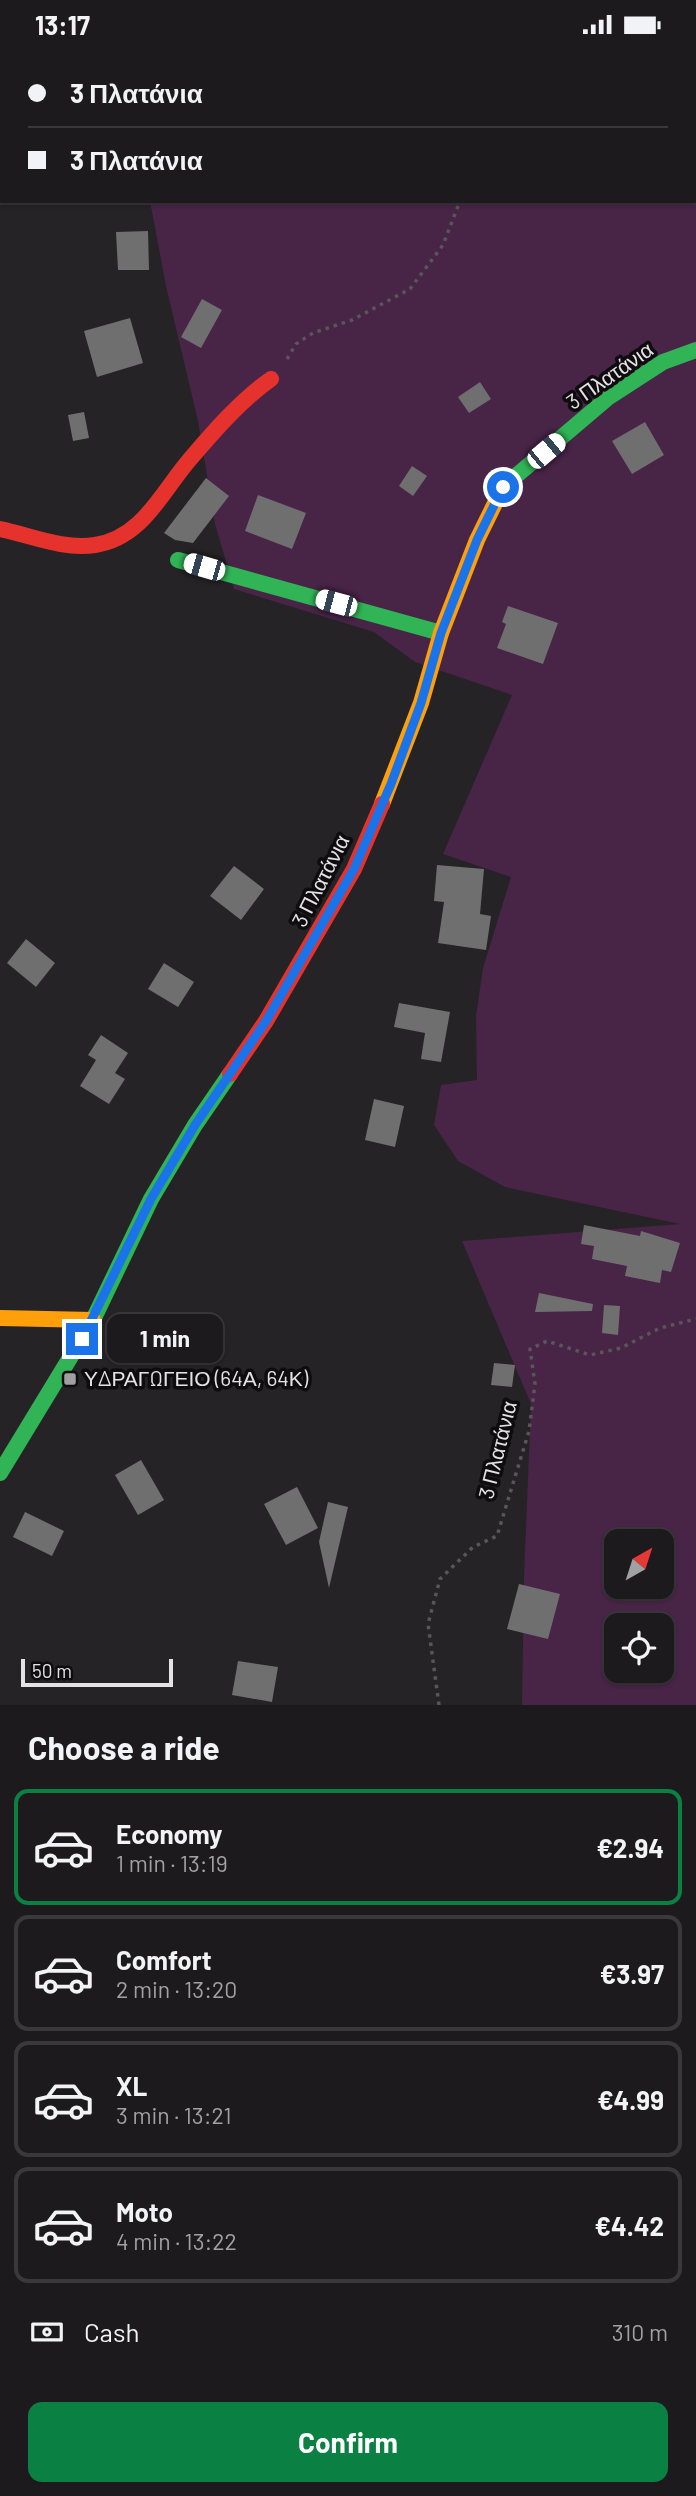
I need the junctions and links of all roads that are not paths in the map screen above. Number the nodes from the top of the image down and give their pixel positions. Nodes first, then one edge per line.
1 (696, 350) edge
2 (271, 379) road end
3 (0, 529) edge
4 (178, 560) dead end
5 (441, 633) junction
6 (0, 1318) edge
7 (93, 1320) junction
8 (0, 1472) edge

1 - 5 street, 3 Πλατάνια
2 - 3 street
4 - 5 street
5 - 7 street, 3 Πλατάνια
6 - 7 street
7 - 8 street, 3 Πλατάνια

